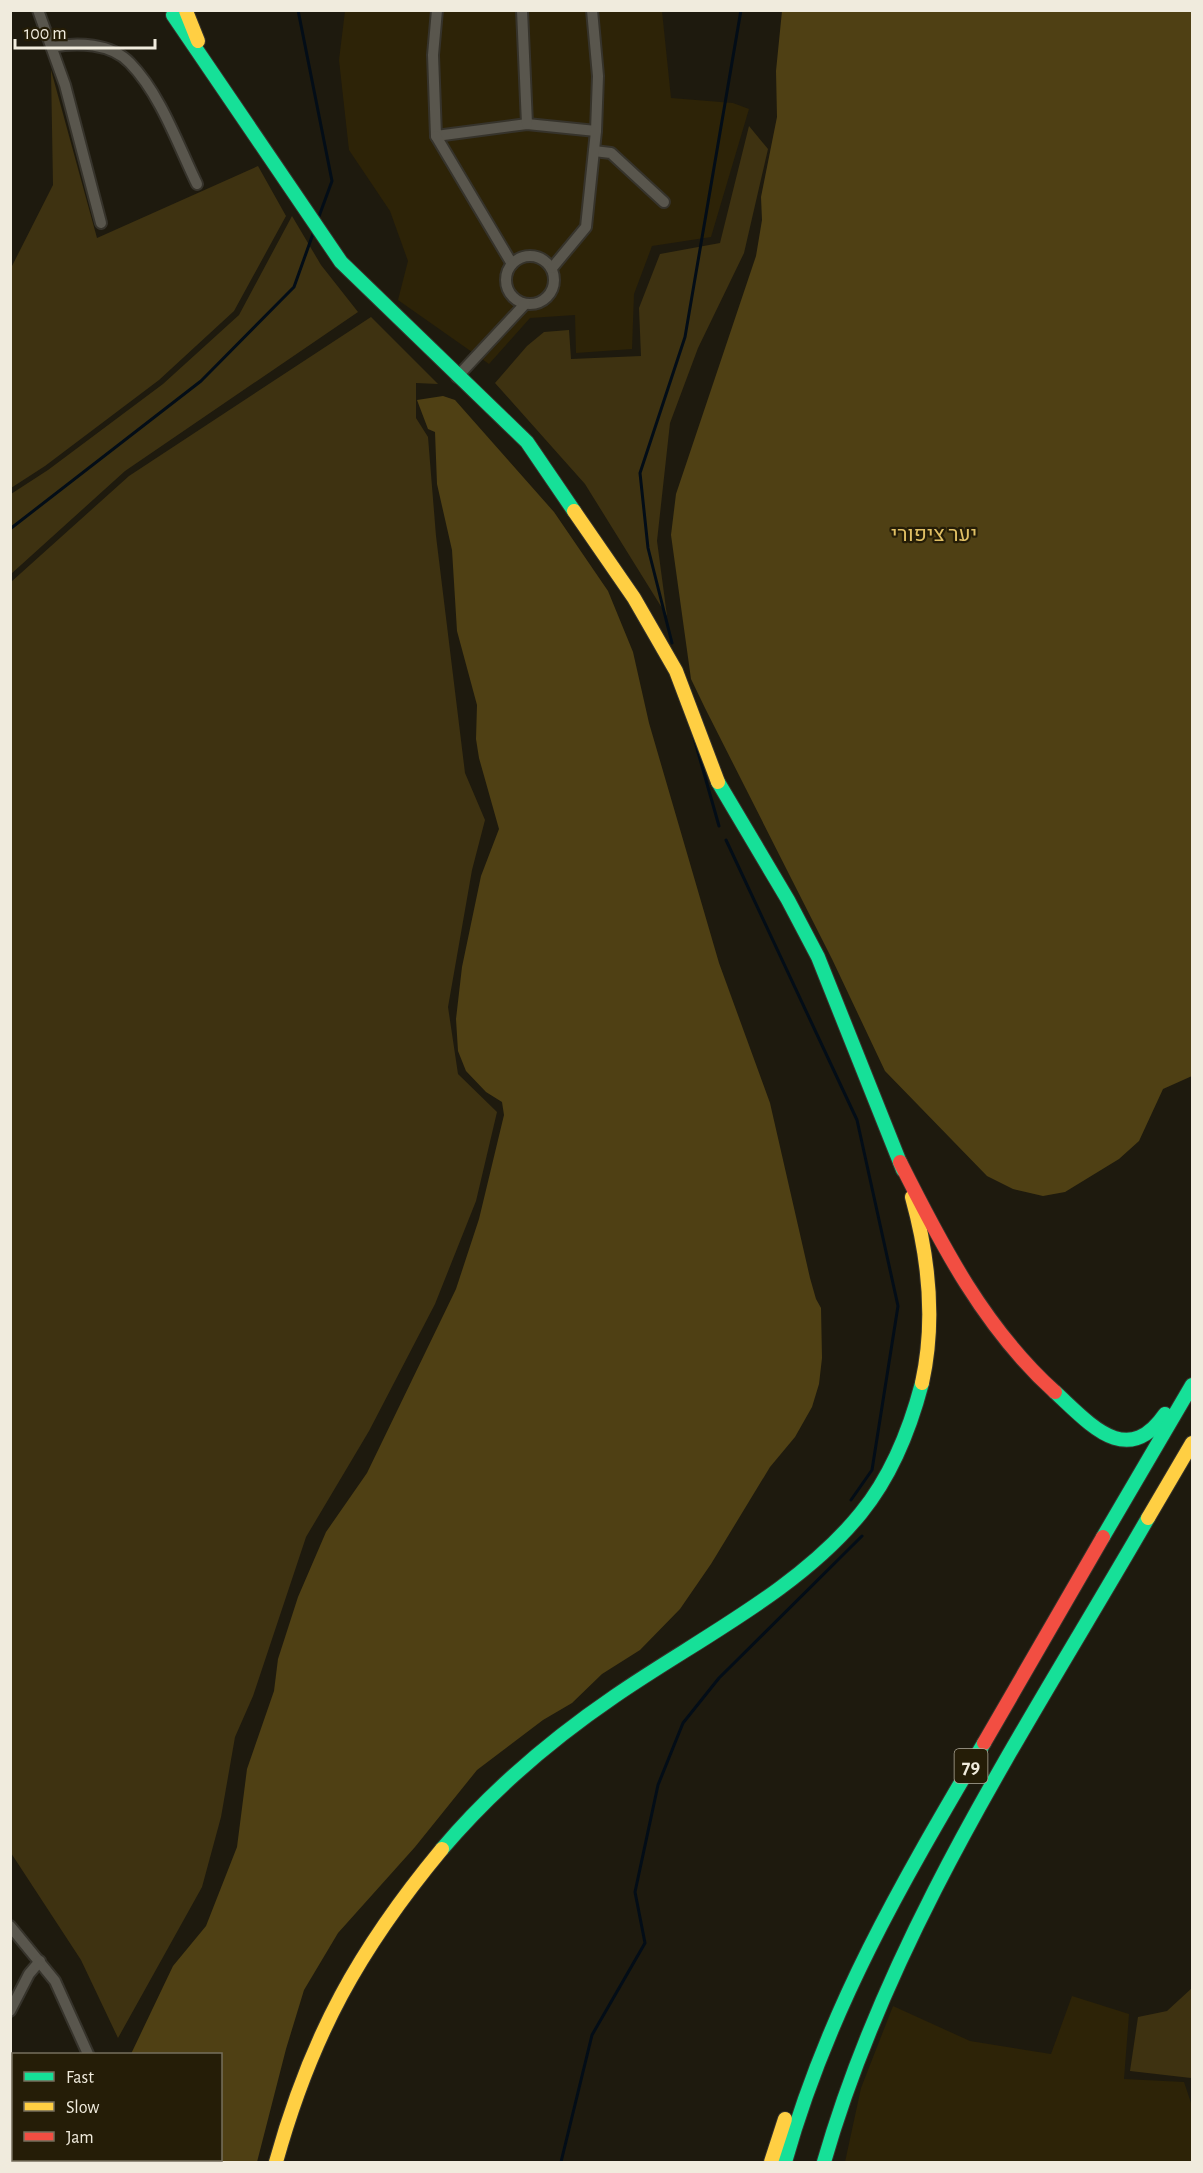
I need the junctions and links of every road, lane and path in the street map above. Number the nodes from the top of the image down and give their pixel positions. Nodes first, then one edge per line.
1 (38, 10) edge
2 (437, 10) edge
3 (522, 10) edge
4 (592, 10) edge
5 (177, 12) edge
6 (52, 47) junction
7 (527, 124) junction
8 (596, 131) junction
9 (436, 136) junction
10 (594, 151) junction
11 (197, 184) dead end
12 (664, 202) dead end
13 (101, 223) dead end
14 (512, 264) junction
15 (552, 268) junction
16 (525, 304) junction
17 (458, 376) junction
18 (900, 1162) junction
19 (1192, 1373) edge
20 (1192, 1385) edge
21 (1192, 1443) edge
22 (892, 1900) junction
23 (10, 1926) edge
24 (40, 1961) junction
25 (10, 2011) edge
26 (87, 2053) edge
27 (276, 2163) edge
28 (771, 2163) edge
29 (785, 2163) edge
30 (824, 2163) edge

1 - 6 street
2 - 9 street
3 - 7 street
4 - 8 street
5 - 17 main road
6 - 11 street
6 - 13 street
7 - 8 street
7 - 9 street
8 - 10 street
9 - 14 street
10 - 12 street
10 - 15 street
14 - 15 street
14 - 16 street
15 - 16 street
16 - 17 street
17 - 18 main road
18 - 19 main road
18 - 27 main road
20 - 22 main road, 79
21 - 30 main road, 79
22 - 28 main road
22 - 29 main road, 79
23 - 24 street
24 - 25 street
24 - 26 street

